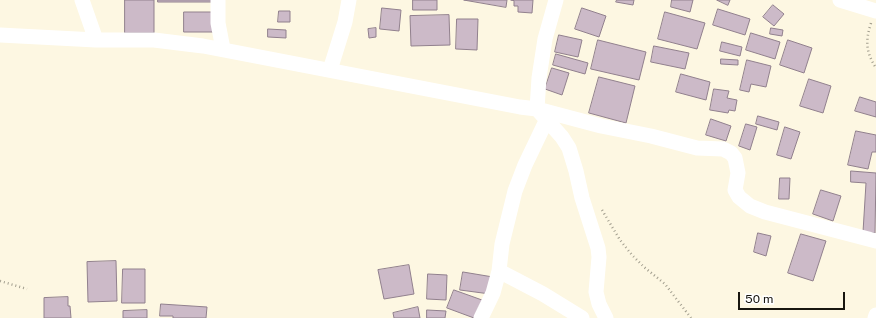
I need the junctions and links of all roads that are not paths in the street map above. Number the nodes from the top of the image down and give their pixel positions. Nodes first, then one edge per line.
1 (82, 0) edge
2 (218, 0) edge
3 (349, 0) edge
4 (556, 0) edge
5 (840, 0) edge
6 (875, 14) edge
7 (0, 35) edge
8 (96, 40) junction
9 (223, 50) junction
10 (330, 70) junction
11 (542, 114) junction
12 (876, 241) edge
13 (498, 271) junction
14 (876, 315) edge
15 (480, 318) edge
16 (582, 318) edge
17 (606, 318) edge
18 (875, 318) edge

1 - 8 street
2 - 9 street
3 - 10 street
4 - 11 street
5 - 6 street
7 - 8 street
8 - 9 street
9 - 10 street
10 - 11 street
11 - 12 street
11 - 13 street
11 - 17 street
13 - 15 street
13 - 16 street
14 - 18 street

